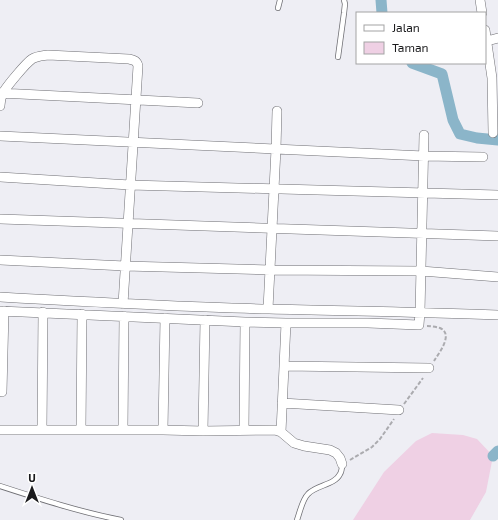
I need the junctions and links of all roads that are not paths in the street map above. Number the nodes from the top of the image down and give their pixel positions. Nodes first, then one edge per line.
1 (280, 0) edge
2 (344, 0) edge
3 (480, 0) edge
4 (278, 8) dead end
5 (482, 12) edge
6 (486, 36) edge
7 (498, 38) edge
8 (487, 41) junction
9 (338, 58) dead end
10 (495, 77) edge
11 (2, 93) edge
12 (136, 100) junction
13 (198, 103) dead end
14 (0, 106) edge
15 (277, 111) dead end
16 (493, 133) dead end
17 (424, 135) dead end
18 (0, 136) edge
19 (133, 142) junction
20 (276, 149) junction
21 (424, 156) junction
22 (483, 157) dead end
23 (0, 177) edge
24 (130, 185) junction
25 (274, 189) junction
26 (423, 193) junction
27 (498, 195) edge
28 (0, 219) edge
29 (128, 223) junction
30 (272, 228) junction
31 (422, 233) junction
32 (498, 236) edge
33 (0, 260) edge
34 (125, 266) junction
35 (270, 270) junction
36 (421, 271) junction
37 (498, 277) edge
38 (0, 298) edge
39 (122, 304) junction
40 (268, 309) junction
41 (2, 311) edge
42 (369, 311) junction
43 (43, 312) junction
44 (420, 312) junction
45 (82, 314) junction
46 (498, 315) edge
47 (124, 316) junction
48 (165, 318) junction
49 (205, 320) junction
50 (245, 322) junction
51 (286, 323) junction
52 (368, 323) junction
53 (284, 366) junction
54 (429, 368) road end
55 (2, 392) dead end
56 (282, 402) junction
57 (399, 410) road end
58 (0, 430) edge
59 (42, 430) junction
60 (80, 430) junction
61 (123, 430) junction
62 (163, 430) junction
63 (244, 430) junction
64 (203, 431) junction
65 (280, 432) junction
66 (342, 464) joint
67 (0, 486) edge
68 (121, 520) edge
69 (298, 520) edge

1 - 4 lane
2 - 9 lane
3 - 5 street
6 - 8 street
7 - 8 street
8 - 10 street
10 - 16 street
11 - 12 street
11 - 12 street
11 - 14 street
12 - 13 street
12 - 19 street
15 - 20 street
17 - 21 street
18 - 19 street
19 - 20 street
19 - 24 street
20 - 21 street
20 - 25 street
21 - 22 street
21 - 26 street
23 - 24 street
24 - 25 street
24 - 29 street
25 - 26 street
25 - 30 street
26 - 27 street
26 - 31 street
28 - 29 street
29 - 30 street
29 - 34 street
30 - 31 street
30 - 35 street
31 - 32 street
31 - 36 street
33 - 34 street
34 - 35 street
34 - 39 street
35 - 36 street
35 - 40 street
36 - 37 street
36 - 44 street
38 - 39 street
39 - 40 street
40 - 42 street
41 - 43 street
41 - 55 street
42 - 44 street
42 - 52 street
43 - 45 street
43 - 59 street
44 - 46 street
44 - 52 street
45 - 47 street
45 - 60 street
47 - 48 street
47 - 61 street
48 - 49 street
48 - 62 street
49 - 50 street
49 - 64 street
50 - 51 street
50 - 63 street
51 - 52 street
51 - 53 street
53 - 54 street
53 - 56 street
56 - 57 street
56 - 65 street
58 - 59 street
59 - 60 street
60 - 61 street
61 - 62 street
62 - 64 street
63 - 64 street
63 - 65 street
65 - 66 street
66 - 69 lane
67 - 68 lane

